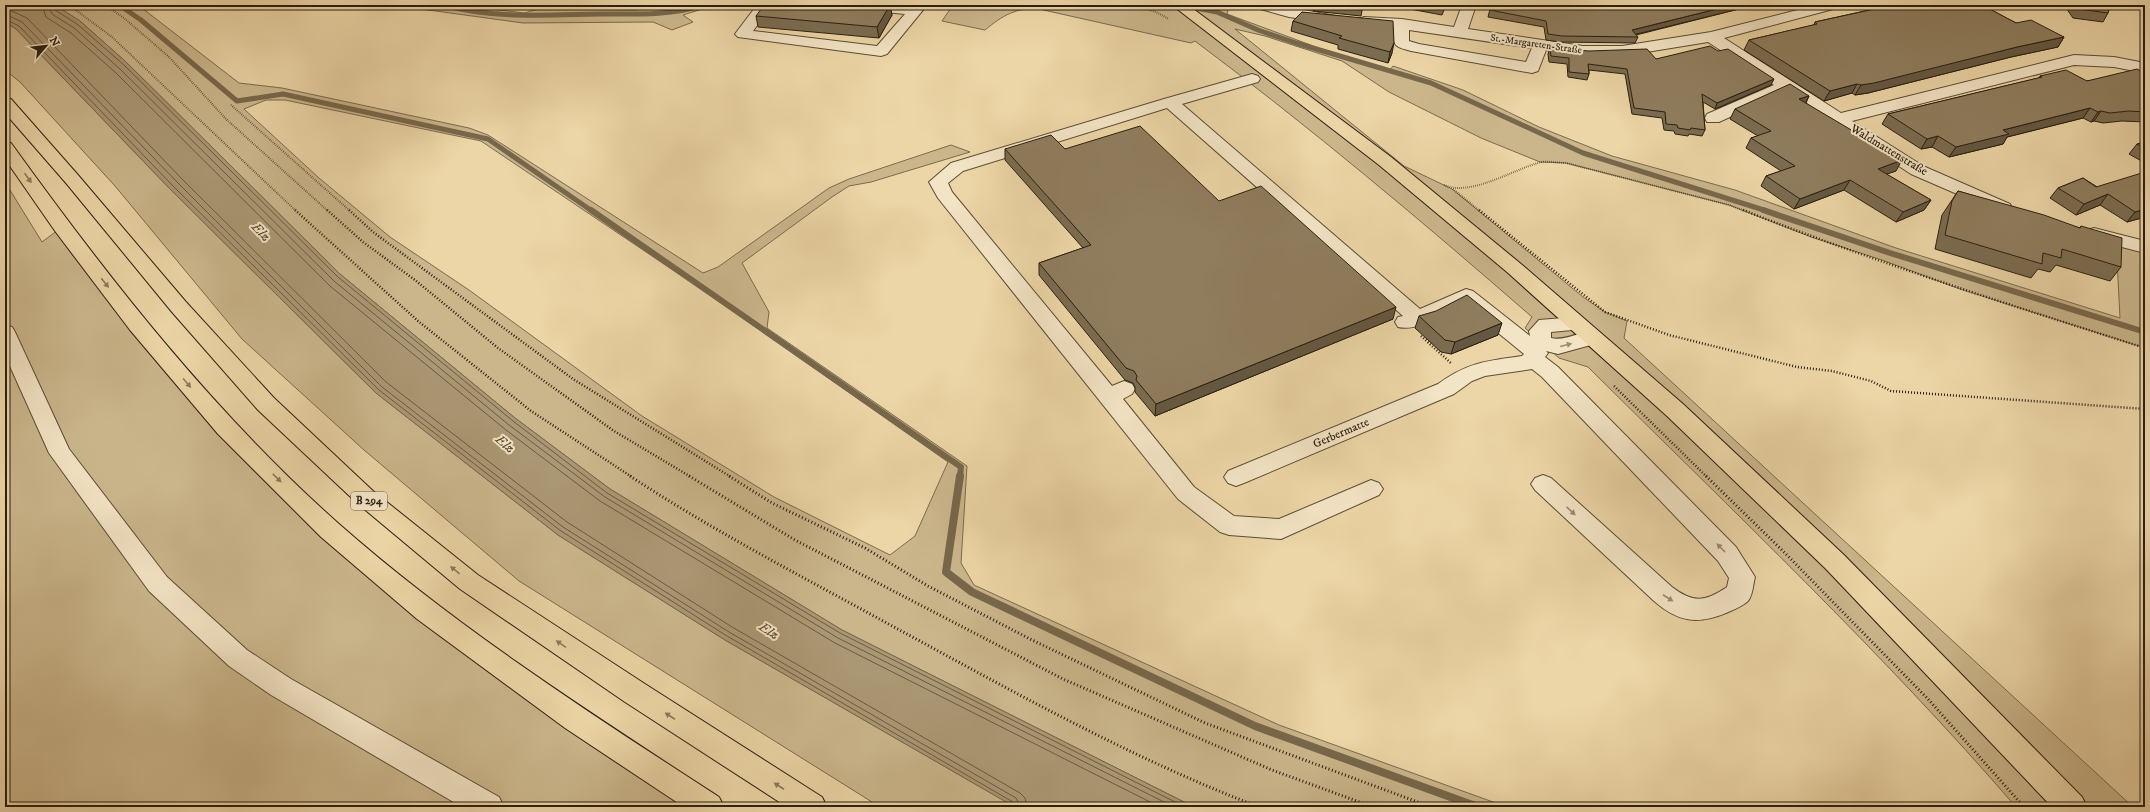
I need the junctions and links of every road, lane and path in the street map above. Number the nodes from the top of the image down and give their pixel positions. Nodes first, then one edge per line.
1 (69, 5) edge
2 (105, 5) edge
3 (765, 5) edge
4 (855, 5) edge
5 (1179, 5) edge
6 (1216, 5) edge
7 (1469, 5) edge
8 (1832, 5) edge
9 (1263, 6) edge
10 (918, 8) edge
11 (1402, 24) junction
12 (1460, 32) junction
13 (1711, 37) junction
14 (1540, 46) junction
15 (2145, 68) edge
16 (1252, 79) dead end
17 (1786, 86) junction
18 (1170, 102) junction
19 (5, 103) edge
20 (231, 105) dead end
21 (1713, 118) dead end
22 (1838, 119) junction
23 (5, 146) edge
24 (1440, 183) dead end
25 (1452, 189) junction
26 (2021, 215) edge
27 (2080, 231) edge
28 (2145, 247) edge
29 (1411, 320) junction
30 (1584, 331) junction
31 (5, 332) edge
32 (2145, 348) edge
33 (1535, 354) junction
34 (1460, 362) dead end
35 (1613, 385) dead end
36 (2145, 409) edge
37 (1236, 477) dead end
38 (1543, 484) dead end
39 (1648, 488) dead end
40 (1372, 489) dead end
41 (489, 807) edge
42 (710, 807) edge
43 (812, 807) edge
44 (1259, 807) edge
45 (1373, 807) edge
46 (1431, 807) edge
47 (2024, 807) edge
48 (2072, 807) edge

1 - 44 path
2 - 45 path
3 - 10 street
4 - 10 street
5 - 30 main road
6 - 9 path
7 - 12 street
8 - 13 street, St.-Margareten-Straße
9 - 11 street, St.-Margareten-Straße
11 - 12 street, St.-Margareten-Straße
11 - 14 street
12 - 14 street, St.-Margareten-Straße
13 - 14 street, St.-Margareten-Straße
13 - 17 street, Waldmattenstraße
15 - 22 street, Waldmattenstraße
16 - 18 street
17 - 21 street
17 - 22 street, Waldmattenstraße
18 - 29 street
18 - 40 street
43 -> 19 main road, B 294
20 - 46 path
22 - 26 street, Waldmattenstraße
23 -> 42 main road
24 - 25 path
25 - 32 path
25 - 36 path
27 - 28 street
29 - 33 street
29 - 34 path
30 - 33 street, Gerbermatte
30 - 48 main road
31 - 41 street
33 - 37 street, Gerbermatte
38 -> 33 street
33 - 39 street
35 - 47 path

